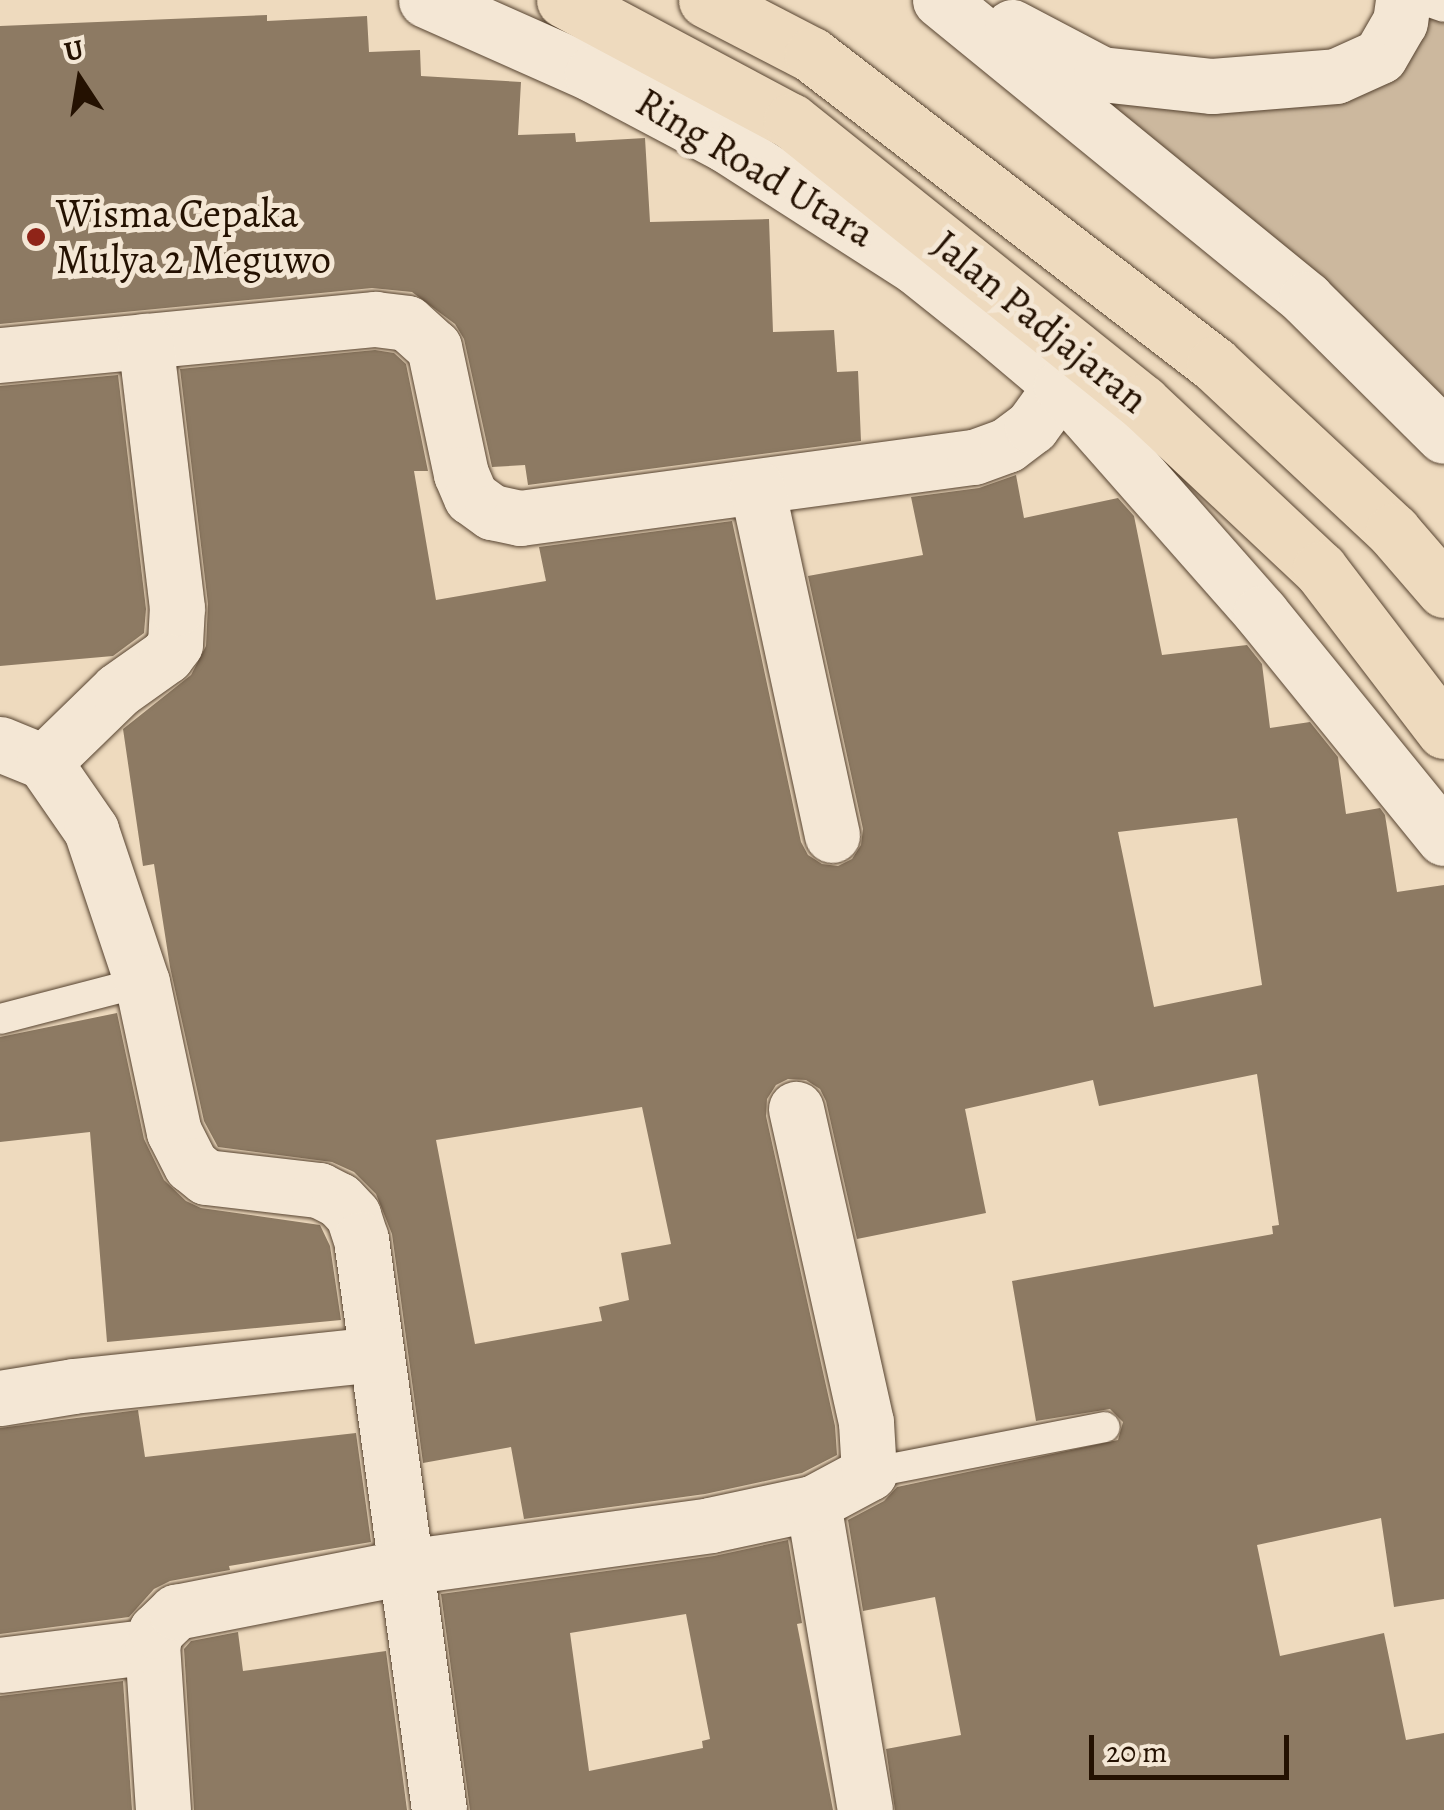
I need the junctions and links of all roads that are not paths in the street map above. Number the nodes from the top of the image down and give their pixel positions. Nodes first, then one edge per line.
1 (426, 0) edge
2 (564, 0) edge
3 (706, 0) edge
4 (940, 0) edge
5 (960, 0) edge
6 (1404, 0) edge
7 (1424, 0) edge
8 (1444, 7) edge
9 (145, 341) junction
10 (0, 355) edge
11 (1061, 386) junction
12 (1444, 436) edge
13 (757, 488) junction
14 (1444, 590) edge
15 (1444, 731) edge
16 (22, 753) edge
17 (832, 835) dead end
18 (1444, 838) edge
19 (142, 982) junction
20 (0, 1019) edge
21 (796, 1110) dead end
22 (375, 1354) junction
23 (0, 1398) edge
24 (1105, 1427) dead end
25 (869, 1473) junction
26 (813, 1503) junction
27 (405, 1567) junction
28 (152, 1646) junction
29 (0, 1664) edge
30 (163, 1810) edge
31 (439, 1810) edge
32 (865, 1810) edge

1 - 11 street, Ring Road Utara
2 - 15 highway, Jalan Padjajaran
3 - 14 highway, Jalan Padjajaran
4 - 12 street
5 - 6 street
7 - 8 lane
9 - 10 street
9 - 13 street
9 - 16 street
11 - 13 street
11 - 18 street, Ring Road Utara
13 - 17 street
16 - 19 street
19 - 20 lane
19 - 22 street
21 - 25 street
22 - 23 street
22 - 27 street
24 - 25 lane
25 - 26 street
26 - 27 street
26 - 32 street
27 - 28 street
27 - 31 street
28 - 29 street
28 - 30 street

